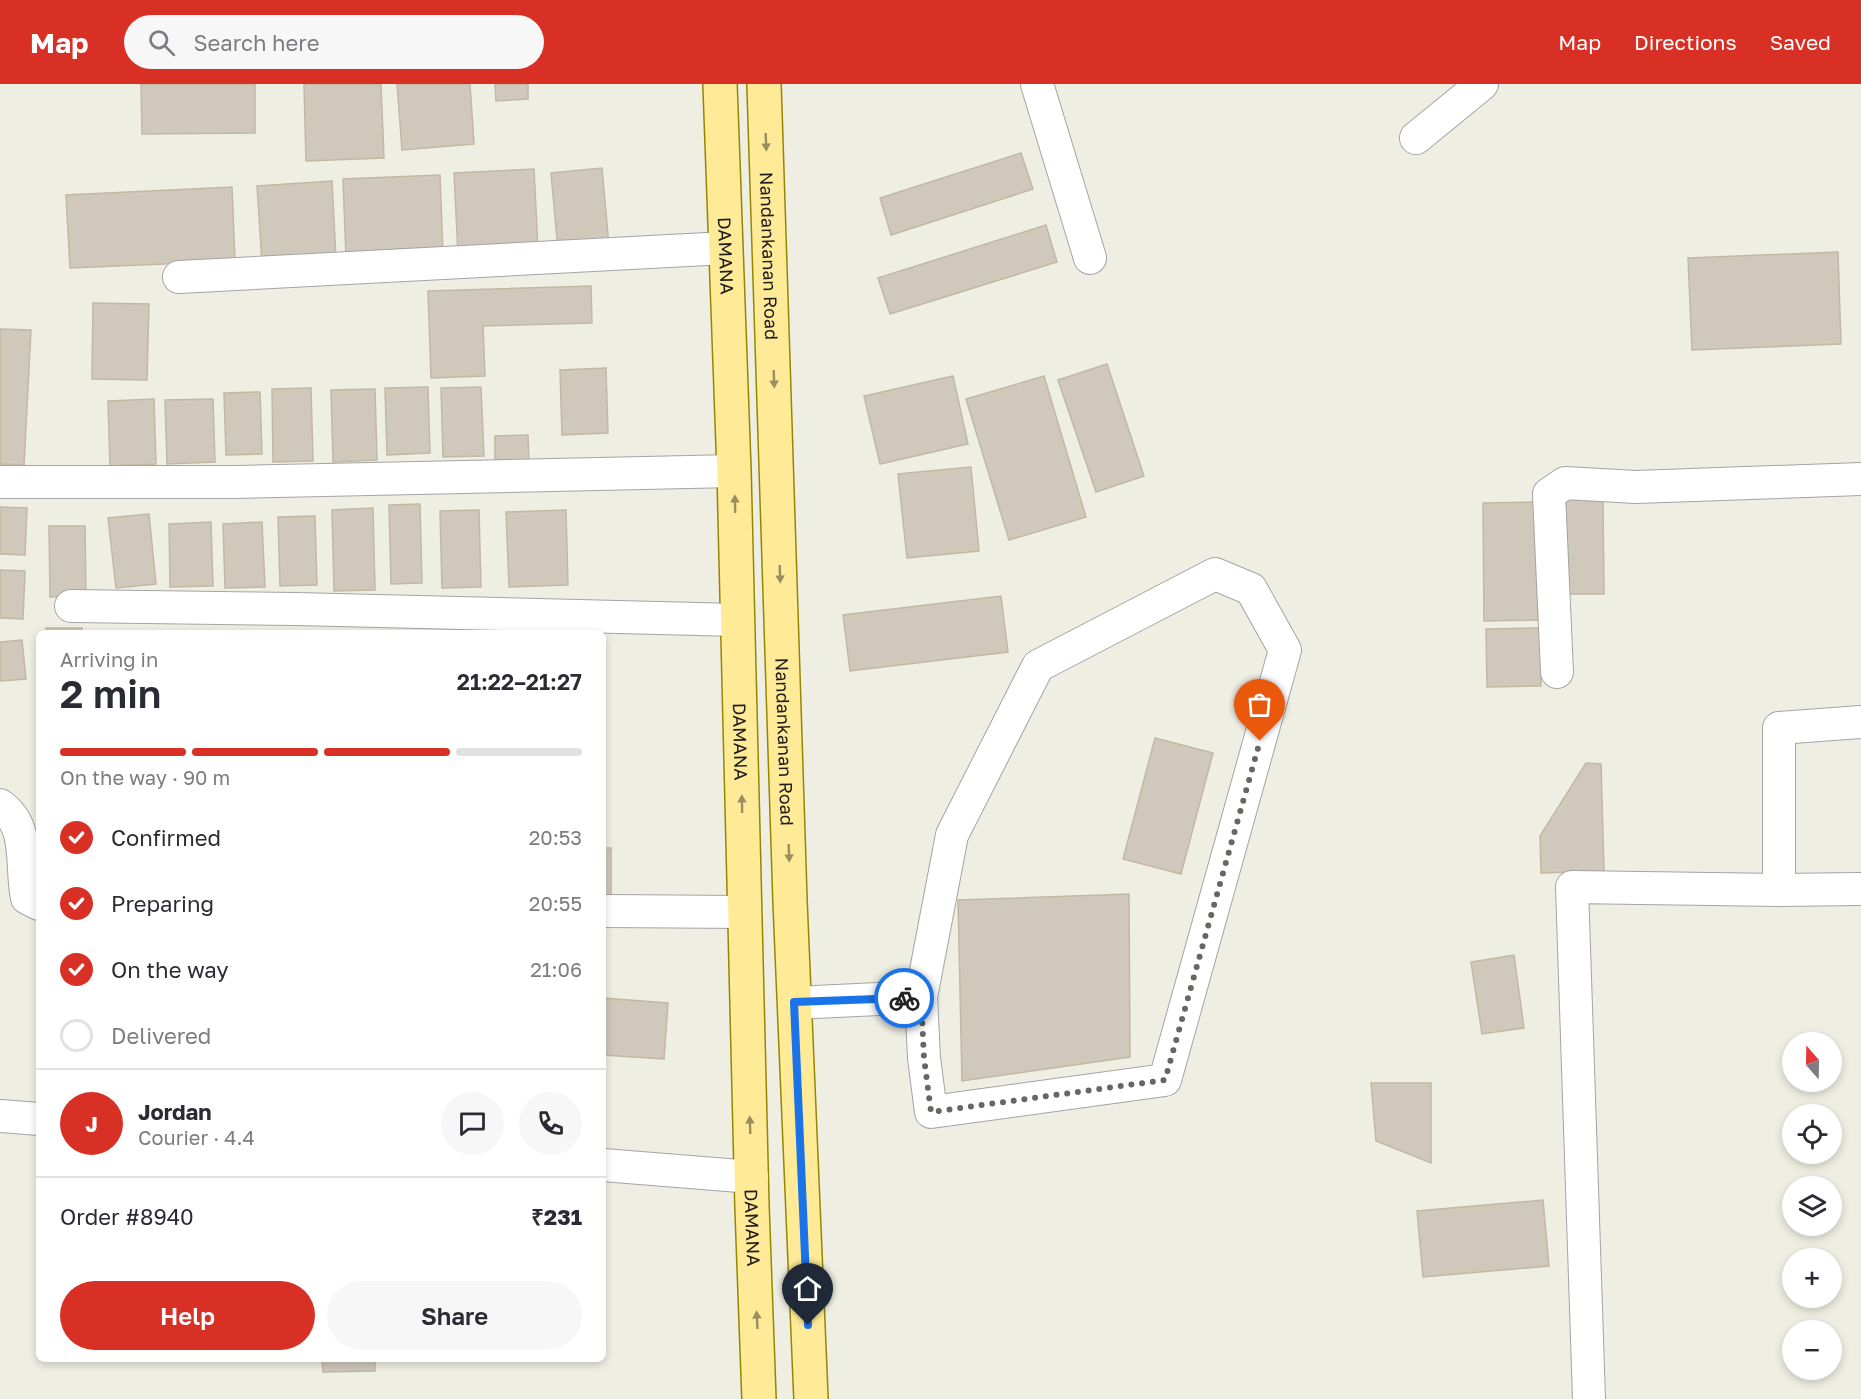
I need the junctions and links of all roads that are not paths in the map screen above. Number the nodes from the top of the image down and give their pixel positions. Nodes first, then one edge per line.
1 (720, 84) edge
2 (764, 84) edge
3 (1037, 84) edge
4 (1482, 84) edge
5 (1416, 138) dead end
6 (726, 248) junction
7 (1090, 258) dead end
8 (179, 277) dead end
9 (734, 471) junction
10 (1861, 479) edge
11 (0, 482) edge
12 (71, 606) dead end
13 (738, 620) junction
14 (1557, 672) dead end
15 (1861, 722) edge
16 (0, 805) edge
17 (1861, 889) edge
18 (1779, 890) junction
19 (36, 902) edge
20 (606, 911) edge
21 (745, 912) junction
22 (921, 997) junction
23 (794, 1002) junction
24 (0, 1116) edge
25 (36, 1119) edge
26 (606, 1165) edge
27 (752, 1177) junction
28 (809, 1348) junction
29 (758, 1352) junction
30 (759, 1399) edge
31 (811, 1399) edge
32 (1589, 1399) edge

1 - 6 main road, DAMANA
2 -> 23 main road, Nandankanan Road
3 - 7 street
4 - 5 street
6 - 8 street
6 - 9 main road, DAMANA
9 - 11 street
13 -> 9 main road, DAMANA
10 - 14 street
12 - 13 street
21 -> 13 main road, DAMANA
15 - 18 street
16 - 19 street
17 - 18 street
18 - 32 street
20 - 21 street
27 -> 21 main road, DAMANA
22 - 22 street
22 - 23 street
23 - 28 main road, Nandankanan Road
24 - 25 street
26 - 27 street
29 -> 27 main road, DAMANA
28 - 29 main road
28 - 31 main road, Nandankanan Road
29 - 30 main road, DAMANA

